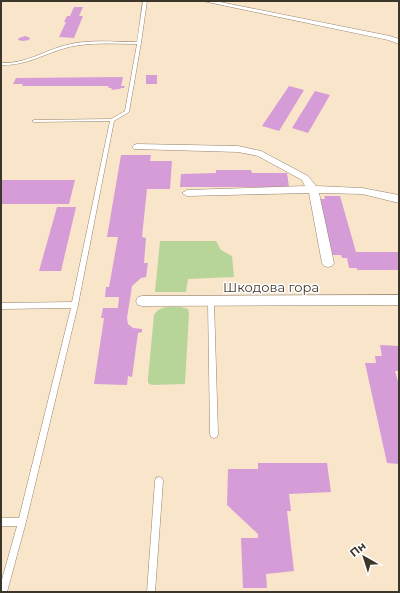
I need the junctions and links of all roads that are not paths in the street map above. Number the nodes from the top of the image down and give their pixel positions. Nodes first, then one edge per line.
1 (145, 1) edge
2 (206, 1) edge
3 (399, 42) edge
4 (139, 43) junction
5 (1, 64) edge
6 (112, 120) junction
7 (34, 121) dead end
8 (137, 147) dead end
9 (313, 189) junction
10 (188, 193) dead end
11 (399, 199) edge
12 (328, 263) dead end
13 (399, 300) edge
14 (142, 301) dead end
15 (211, 302) junction
16 (75, 305) junction
17 (1, 306) edge
18 (214, 434) dead end
19 (159, 481) dead end
20 (1, 522) edge
21 (22, 522) junction
22 (3, 592) edge
23 (151, 592) edge

1 - 4 lane
2 - 3 street
4 - 5 lane
4 - 6 lane
6 - 7 lane
6 - 16 lane
8 - 9 street
9 - 10 street
9 - 11 street
9 - 12 street
13 - 15 street, Шкодова гора
14 - 15 street, Шкодова гора
15 - 18 lane
16 - 17 lane
16 - 21 lane
19 - 23 lane
20 - 21 lane
21 - 22 lane

